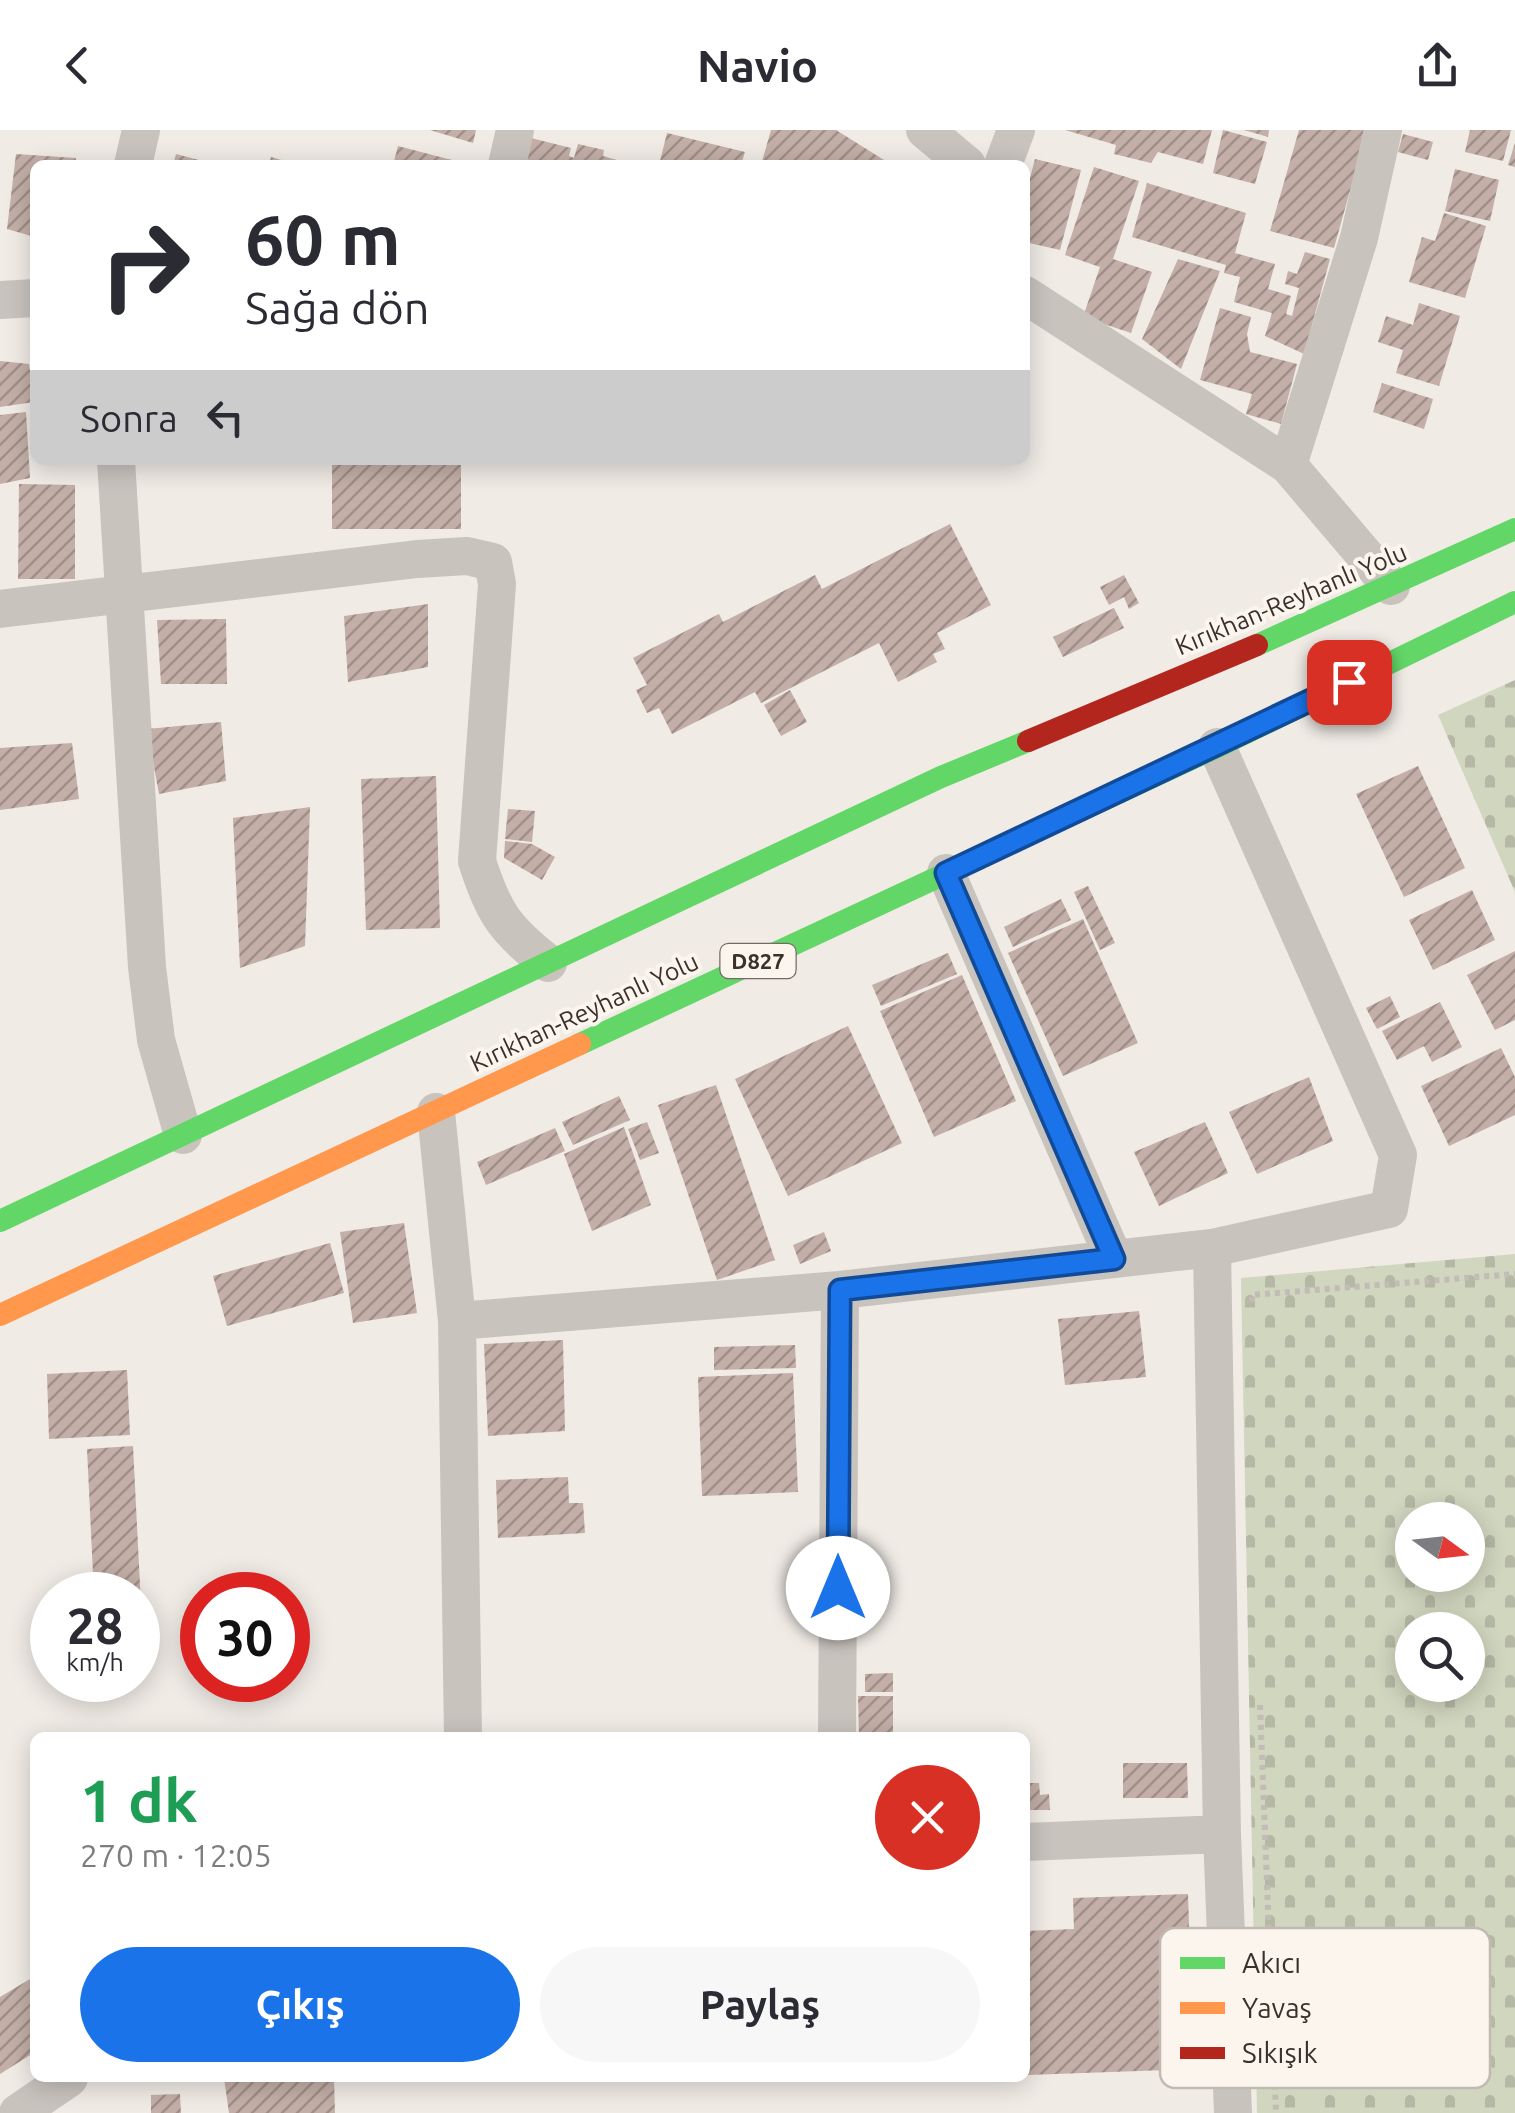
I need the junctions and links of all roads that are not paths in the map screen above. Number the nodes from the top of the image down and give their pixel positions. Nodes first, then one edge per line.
1 (140, 130) edge
2 (515, 130) edge
3 (925, 130) edge
4 (1016, 130) edge
5 (1382, 130) edge
6 (134, 160) edge
7 (508, 160) edge
8 (961, 160) edge
9 (1006, 160) edge
10 (1030, 297) edge
11 (30, 298) edge
12 (0, 300) edge
13 (116, 465) edge
14 (1288, 465) junction
15 (1515, 529) edge
16 (1391, 586) junction
17 (125, 592) junction
18 (1515, 602) edge
19 (0, 609) edge
20 (1217, 747) junction
21 (946, 873) junction
22 (548, 963) junction
23 (436, 1112) junction
24 (183, 1135) junction
25 (0, 1222) edge
26 (1212, 1248) junction
27 (1114, 1259) junction
28 (840, 1290) junction
29 (0, 1316) edge
30 (456, 1321) junction
31 (463, 1732) edge
32 (836, 1732) edge
33 (1222, 1834) junction
34 (1030, 1842) edge
35 (1225, 1928) edge
36 (63, 2082) edge
37 (1231, 2088) edge
38 (18, 2113) edge
39 (1232, 2113) edge

1 - 6 street
2 - 7 street
3 - 8 street
4 - 9 street
5 - 14 street
10 - 14 street
11 - 12 street
13 - 17 street
14 - 16 street
15 - 16 highway, Kırıkhan-Reyhanlı Yolu
16 - 22 highway, Kırıkhan-Reyhanlı Yolu
17 - 19 street
17 - 22 street
17 - 24 street
18 - 20 highway, Kırıkhan-Reyhanlı Yolu / D827
20 - 21 highway, Kırıkhan-Reyhanlı Yolu / D827
20 - 26 street
21 - 23 highway, Kırıkhan-Reyhanlı Yolu / D827
21 - 27 street
22 - 24 highway, Kırıkhan-Reyhanlı Yolu
23 - 29 highway, Kırıkhan-Reyhanlı Yolu / D827
23 - 30 street
24 - 25 highway, Kırıkhan-Reyhanlı Yolu
26 - 27 street
26 - 33 street
27 - 28 street
28 - 30 street
28 - 32 street
30 - 31 street
33 - 34 street
33 - 35 street
36 - 38 street
37 - 39 street

